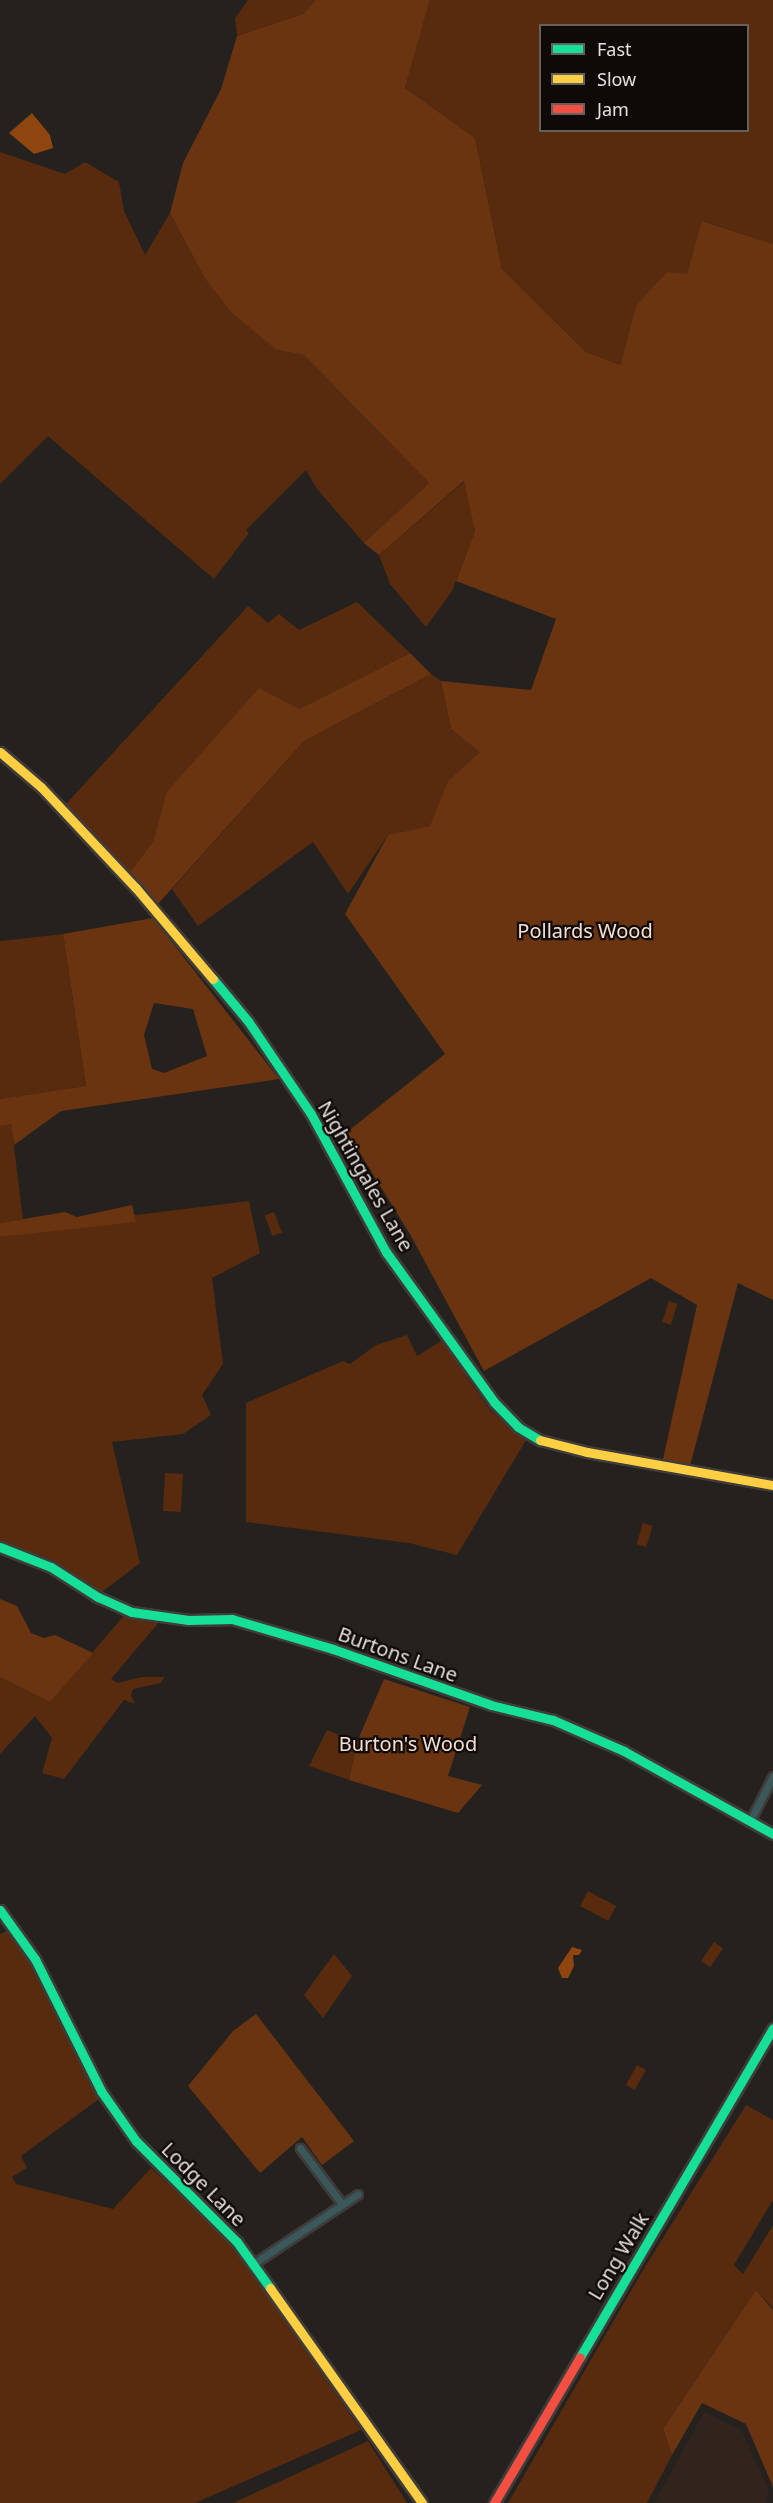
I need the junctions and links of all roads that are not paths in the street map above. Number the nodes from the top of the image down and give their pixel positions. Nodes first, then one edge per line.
1 (0, 752) edge
2 (773, 1485) edge
3 (0, 1547) edge
4 (773, 1776) edge
5 (751, 1819) junction
6 (773, 1834) edge
7 (0, 1910) edge
8 (773, 2028) edge
9 (300, 2148) dead end
10 (358, 2194) dead end
11 (342, 2204) junction
12 (253, 2264) junction
13 (422, 2503) edge
14 (494, 2503) edge

1 - 2 street, Nightingales Lane
3 - 5 street, Burtons Lane
4 - 5 street
5 - 6 street, Burtons Lane
7 - 12 street, Lodge Lane
8 - 14 street, Long Walk
9 - 11 street
10 - 11 street
11 - 12 street
12 - 13 street, Lodge Lane

